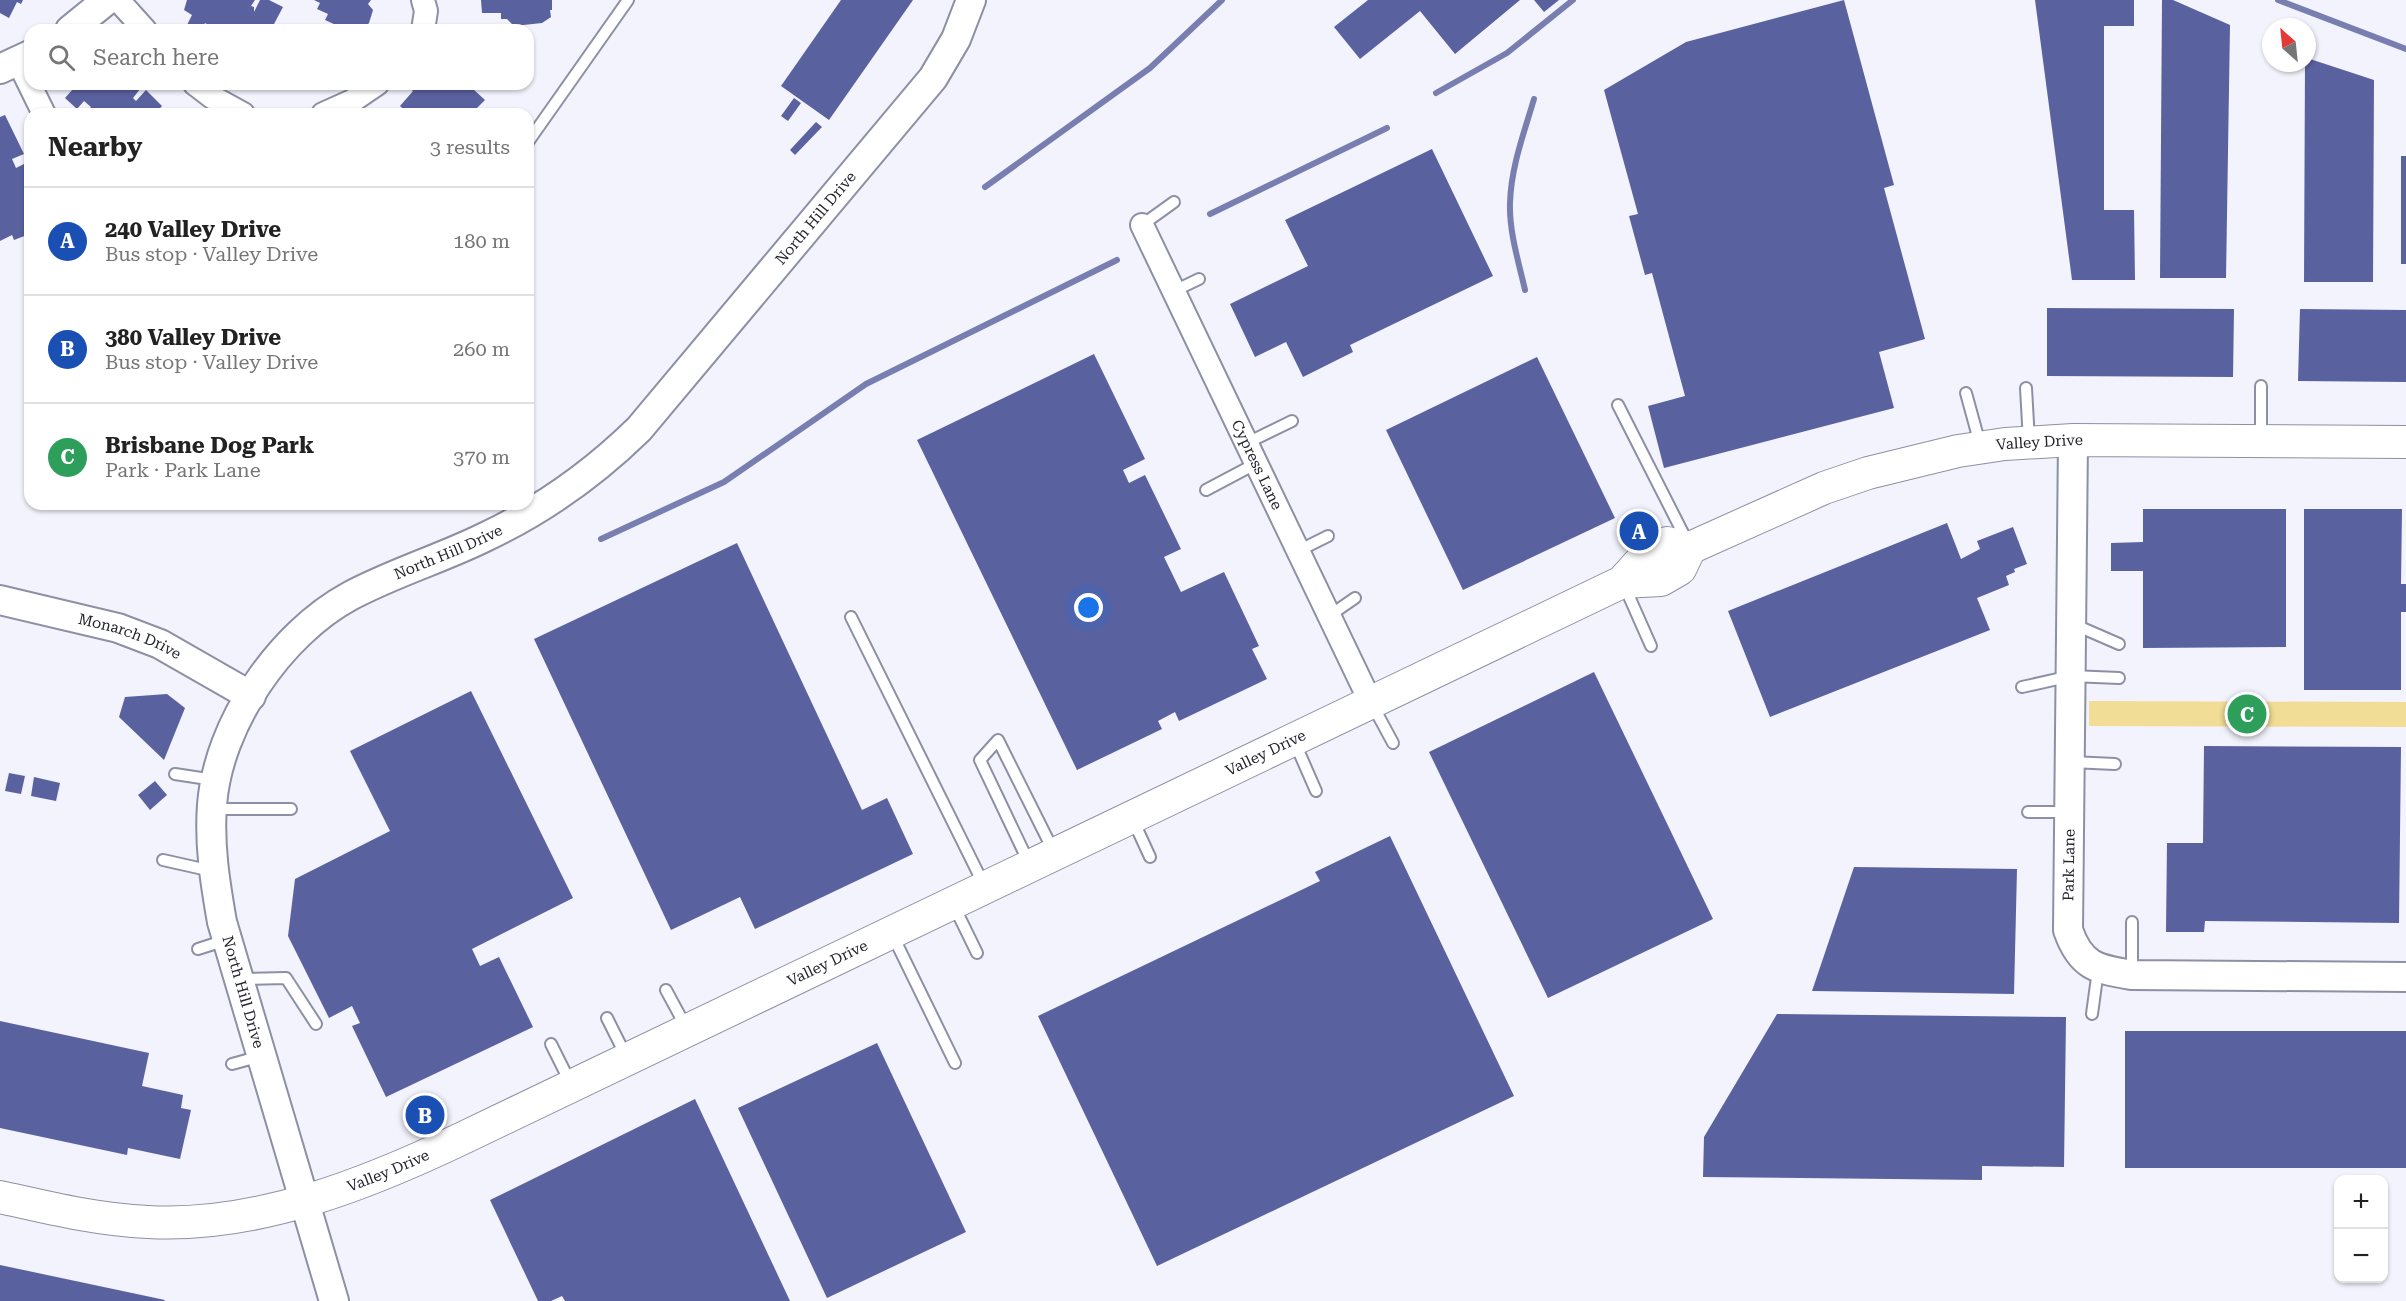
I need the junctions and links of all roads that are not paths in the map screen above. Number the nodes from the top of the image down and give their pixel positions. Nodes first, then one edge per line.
1 (107, 0) edge
2 (118, 0) edge
3 (423, 0) edge
4 (628, 0) edge
5 (971, 0) edge
6 (77, 24) edge
7 (140, 24) edge
8 (424, 24) edge
9 (16, 62) edge
10 (24, 77) edge
11 (31, 90) edge
12 (203, 90) edge
13 (368, 90) edge
14 (41, 108) edge
15 (232, 108) edge
16 (336, 108) edge
17 (534, 133) edge
18 (1174, 202) dead end
19 (1142, 225) joint
20 (1200, 279) dead end
21 (1174, 291) junction
22 (2261, 386) dead end
23 (2026, 388) dead end
24 (1966, 393) dead end
25 (1618, 405) dead end
26 (1292, 421) dead end
27 (2073, 440) junction
28 (2261, 440) junction
29 (2029, 441) junction
30 (2406, 442) edge
31 (1246, 443) junction
32 (1981, 447) junction
33 (1257, 464) junction
34 (1206, 490) dead end
35 (1328, 536) dead end
36 (1690, 548) junction
37 (1298, 551) junction
38 (1622, 582) junction
39 (1355, 598) dead end
40 (0, 600) edge
41 (1329, 616) junction
42 (851, 618) dead end
43 (2072, 624) junction
44 (2119, 644) dead end
45 (1651, 646) dead end
46 (2071, 676) junction
47 (2119, 678) dead end
48 (2022, 687) dead end
49 (251, 696) junction
50 (1371, 703) junction
51 (1294, 740) junction
52 (1393, 743) dead end
53 (2070, 762) junction
54 (2115, 764) dead end
55 (176, 774) dead end
56 (216, 780) junction
57 (1316, 791) dead end
58 (291, 808) dead end
59 (212, 809) junction
60 (2028, 812) dead end
61 (2070, 812) junction
62 (1132, 817) junction
63 (1150, 857) dead end
64 (163, 860) dead end
65 (1043, 860) junction
66 (213, 872) junction
67 (986, 888) junction
68 (953, 903) junction
69 (2132, 922) dead end
70 (892, 933) junction
71 (228, 940) junction
72 (198, 949) dead end
73 (977, 953) dead end
74 (2098, 970) junction
75 (2132, 975) junction
76 (2406, 977) edge
77 (240, 979) junction
78 (666, 990) dead end
79 (2092, 1014) dead end
80 (607, 1018) dead end
81 (316, 1024) dead end
82 (688, 1030) junction
83 (551, 1044) dead end
84 (262, 1055) junction
85 (628, 1059) junction
86 (955, 1063) dead end
87 (232, 1064) dead end
88 (572, 1086) junction
89 (0, 1197) edge
90 (304, 1199) junction
91 (334, 1301) edge

1 - 6 street
2 - 7 street
3 - 8 street
4 - 17 lane
5 - 49 street, North Hill Drive
9 - 10 street
11 - 14 street
12 - 15 street
13 - 16 street
18 - 19 lane
19 - 21 street, Cypress Lane
20 - 21 lane
21 - 31 street, Cypress Lane
22 - 28 lane
23 - 29 lane
24 - 32 lane
25 - 36 lane
26 - 31 lane
27 - 28 main road, Valley Drive
27 - 29 main road, Valley Drive
27 - 43 street, Park Lane
28 - 30 main road, Valley Drive
29 - 32 main road, Valley Drive
31 - 33 street, Cypress Lane
32 - 36 main road, Valley Drive
33 - 34 lane
33 - 37 street, Cypress Lane
35 - 37 lane
36 - 38 main road, Valley Drive
37 - 41 street, Cypress Lane
38 - 45 lane
38 - 50 main road, Valley Drive
39 - 41 lane
40 - 49 street, Monarch Drive
41 - 50 street, Cypress Lane
42 - 67 lane
43 - 44 lane
43 - 46 street, Park Lane
46 - 47 lane
46 - 48 lane
46 - 53 street, Park Lane
49 - 56 street, North Hill Drive
50 - 51 main road, Valley Drive
50 - 52 lane
51 - 57 lane
51 - 62 main road, Valley Drive
53 - 54 lane
53 - 61 street, Park Lane
55 - 56 lane
56 - 59 street, North Hill Drive
58 - 59 lane
59 - 66 street, North Hill Drive
60 - 61 lane
61 - 74 street, Park Lane
62 - 63 lane
62 - 65 main road, Valley Drive
64 - 66 lane
65 - 65 lane
65 - 67 main road, Valley Drive
66 - 71 street, North Hill Drive
67 - 68 main road, Valley Drive
68 - 70 main road, Valley Drive
68 - 73 lane
69 - 75 lane
70 - 82 main road, Valley Drive
70 - 86 lane
71 - 72 lane
71 - 77 street, North Hill Drive
74 - 75 street
74 - 79 lane
75 - 76 street
77 - 81 lane
77 - 84 street, North Hill Drive
78 - 82 lane
80 - 85 lane
82 - 85 main road, Valley Drive
83 - 88 lane
84 - 87 lane
84 - 90 street, North Hill Drive
85 - 88 main road, Valley Drive
88 - 90 main road, Valley Drive
89 - 90 main road, Valley Drive
90 - 91 street, North Hill Drive

